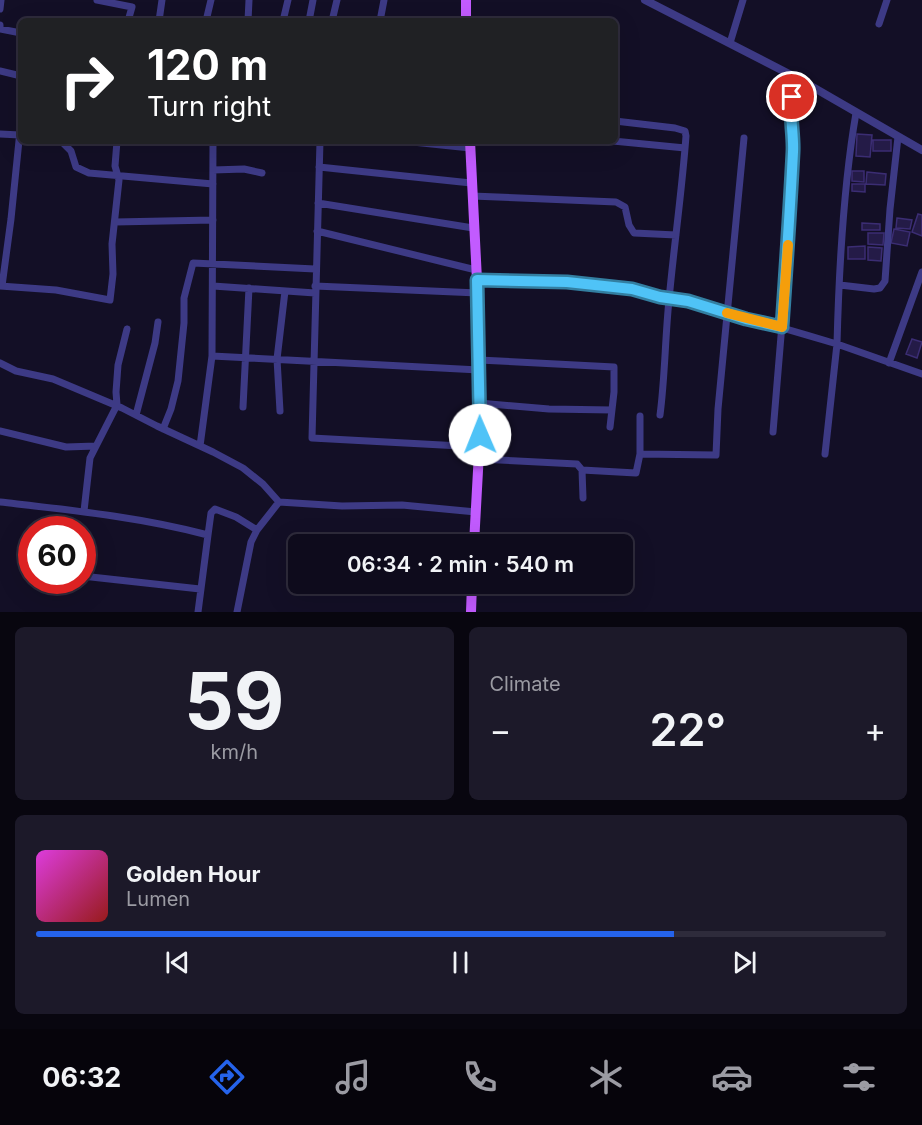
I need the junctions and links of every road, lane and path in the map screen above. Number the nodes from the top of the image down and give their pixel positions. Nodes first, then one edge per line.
1 (1, 0) edge
2 (97, 0) edge
3 (162, 0) edge
4 (211, 0) edge
5 (249, 0) edge
6 (288, 0) edge
7 (313, 0) edge
8 (337, 0) edge
9 (384, 0) edge
10 (466, 0) edge
11 (645, 0) edge
12 (743, 0) edge
13 (887, 0) edge
14 (132, 3) edge
15 (0, 9) edge
16 (129, 18) edge
17 (159, 18) edge
18 (207, 18) edge
19 (248, 18) edge
20 (284, 18) edge
21 (310, 18) edge
22 (333, 18) edge
23 (381, 18) edge
24 (466, 18) edge
25 (879, 24) dead end
26 (0, 25) edge
27 (18, 32) edge
28 (730, 43) junction
29 (0, 71) edge
30 (18, 75) edge
31 (797, 78) junction
32 (856, 113) junction
33 (618, 121) edge
34 (0, 134) edge
35 (18, 135) edge
36 (898, 136) junction
37 (744, 138) dead end
38 (618, 141) edge
39 (19, 144) edge
40 (64, 144) edge
41 (117, 144) edge
42 (213, 144) edge
43 (320, 144) edge
44 (454, 144) edge
45 (470, 145) edge
46 (685, 148) junction
47 (922, 150) edge
48 (319, 167) junction
49 (213, 170) junction
50 (262, 173) dead end
51 (118, 176) junction
52 (471, 183) junction
53 (213, 184) junction
54 (472, 196) junction
55 (318, 203) junction
56 (213, 220) junction
57 (115, 222) junction
58 (473, 228) junction
59 (317, 231) junction
60 (676, 235) junction
61 (213, 263) junction
62 (315, 269) junction
63 (922, 272) edge
64 (477, 275) junction
65 (840, 285) junction
66 (1, 286) edge
67 (213, 286) junction
68 (249, 288) junction
69 (315, 290) junction
70 (285, 291) junction
71 (478, 293) junction
72 (669, 298) junction
73 (727, 313) junction
74 (158, 322) dead end
75 (782, 327) junction
76 (127, 329) dead end
77 (837, 344) junction
78 (212, 356) junction
79 (245, 358) junction
80 (277, 359) junction
81 (312, 361) junction
82 (0, 363) edge
83 (889, 363) junction
84 (479, 365) junction
85 (922, 374) edge
86 (479, 403) junction
87 (117, 405) junction
88 (243, 407) dead end
89 (612, 410) junction
90 (280, 411) dead end
91 (136, 415) junction
92 (660, 415) dead end
93 (640, 416) dead end
94 (610, 428) dead end
95 (163, 429) junction
96 (0, 431) edge
97 (774, 432) dead end
98 (96, 446) junction
99 (200, 446) junction
100 (479, 453) junction
101 (640, 454) junction
102 (825, 454) dead end
103 (582, 470) junction
104 (583, 498) dead end
105 (279, 501) junction
106 (0, 502) edge
107 (84, 511) junction
108 (476, 512) junction
109 (257, 530) junction
110 (475, 534) edge
111 (208, 535) junction
112 (96, 578) edge
113 (200, 589) junction
114 (472, 594) edge
115 (198, 612) edge
116 (237, 612) edge
117 (471, 612) edge

1 - 15 street
2 - 14 street
3 - 17 street
4 - 18 street
5 - 19 street
6 - 20 street
7 - 21 street
8 - 22 street
9 - 23 street
10 - 24 main road
11 - 28 street
12 - 28 street
13 - 25 street
14 - 16 street
26 - 27 street
28 - 31 street
29 - 30 street
31 - 32 street
31 - 75 street
32 - 36 street
32 - 65 street
33 - 46 street
34 - 35 street
36 - 47 street
36 - 65 street
37 - 73 street
38 - 46 street
39 - 66 street
40 - 51 street
41 - 51 street
42 - 49 street
43 - 48 street
44 - 45 street
45 - 52 main road
46 - 60 street
48 - 52 street
48 - 55 street
49 - 50 street
49 - 53 street
51 - 53 street
51 - 57 street
52 - 54 main road
53 - 56 street
54 - 58 main road
54 - 60 street
55 - 58 street
55 - 59 street
56 - 57 street
56 - 61 street
57 - 66 street
58 - 64 main road
59 - 62 street
59 - 64 street
60 - 72 street
61 - 62 street
61 - 67 street
61 - 95 street
62 - 69 street
63 - 83 street
64 - 71 main road
64 - 72 street
65 - 77 street
67 - 68 street
67 - 78 street
68 - 70 street
68 - 79 street
69 - 70 street
69 - 71 street
69 - 81 street
70 - 80 street
71 - 84 main road
72 - 73 street
72 - 92 street
73 - 75 street
73 - 101 street
74 - 91 street
75 - 77 street
75 - 97 street
76 - 87 street
77 - 83 street
77 - 102 street
78 - 79 street
78 - 99 street
79 - 80 street
79 - 88 street
80 - 81 street
80 - 90 street
81 - 84 street
81 - 100 street
82 - 87 street
83 - 85 street
84 - 86 main road
84 - 89 street
86 - 89 street
86 - 100 main road
87 - 91 street
87 - 98 street
89 - 94 street
91 - 95 street
93 - 101 street
95 - 99 street
96 - 98 street
98 - 107 street
99 - 105 street
100 - 103 street
100 - 108 main road
101 - 103 street
103 - 104 street
105 - 108 street
105 - 109 street
106 - 107 street
107 - 111 street
108 - 110 main road
109 - 111 street
109 - 116 street
111 - 113 street
112 - 113 street
113 - 115 street
114 - 117 main road

